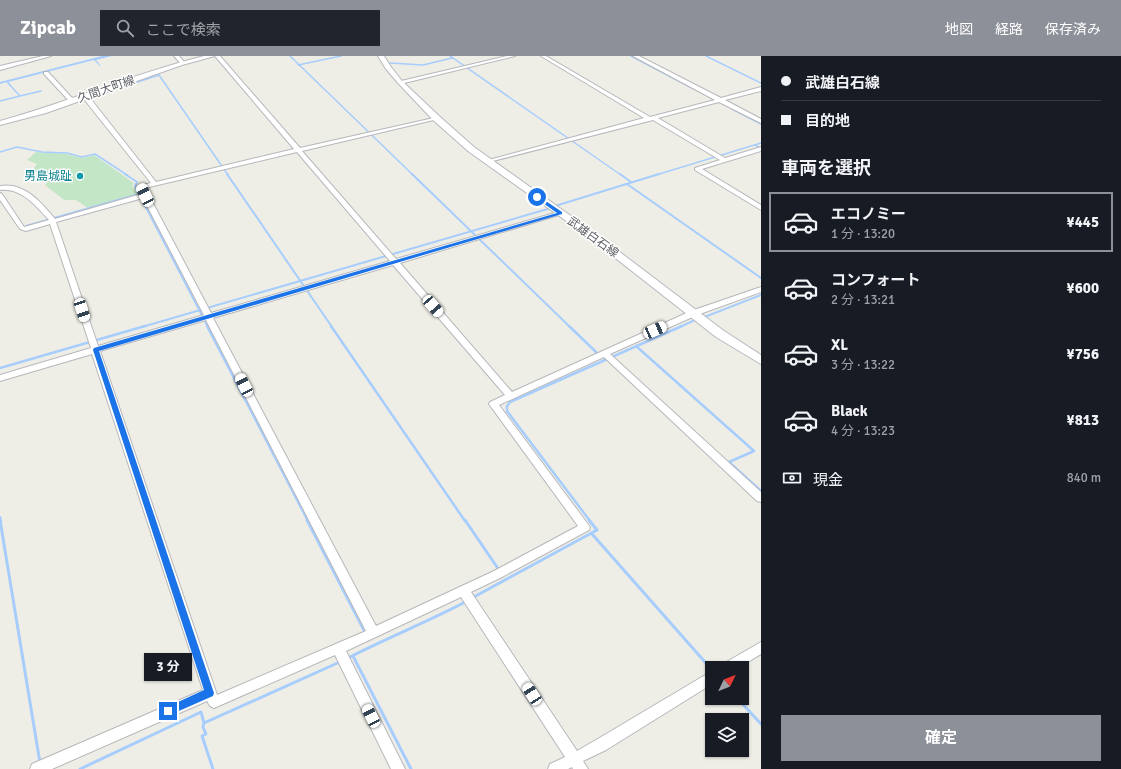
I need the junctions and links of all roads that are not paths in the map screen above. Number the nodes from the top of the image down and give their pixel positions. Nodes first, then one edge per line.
1 (49, 56) edge
2 (176, 56) edge
3 (212, 56) edge
4 (217, 56) edge
5 (381, 56) edge
6 (513, 56) edge
7 (544, 56) edge
8 (635, 56) edge
9 (183, 63) junction
10 (1, 66) edge
11 (46, 73) dead end
12 (400, 82) junction
13 (761, 89) edge
14 (86, 98) junction
15 (72, 101) junction
16 (718, 101) junction
17 (436, 118) junction
18 (652, 119) junction
19 (761, 121) edge
20 (0, 123) edge
21 (761, 149) edge
22 (299, 150) junction
23 (720, 157) junction
24 (487, 162) junction
25 (154, 183) junction
26 (0, 188) edge
27 (0, 195) edge
28 (145, 195) junction
29 (761, 208) edge
30 (555, 209) junction
31 (51, 220) junction
32 (391, 257) junction
33 (761, 289) edge
34 (205, 314) junction
35 (698, 317) junction
36 (94, 344) junction
37 (608, 356) junction
38 (761, 360) edge
39 (0, 378) edge
40 (510, 395) junction
41 (761, 498) edge
42 (468, 597) junction
43 (369, 634) junction
44 (761, 648) edge
45 (342, 657) junction
46 (739, 661) edge
47 (705, 681) edge
48 (210, 693) junction
49 (577, 764) edge
50 (41, 767) edge
51 (398, 769) edge
52 (555, 769) edge

1 - 10 street
2 - 9 street
3 - 9 main road, 久間大町線
4 - 22 street
5 - 12 main road, 武雄白石線
6 - 12 street
7 - 18 street
8 - 16 street
9 - 14 main road, 久間大町線
11 - 15 street
12 - 17 main road, 武雄白石線
13 - 16 street
14 - 15 main road, 久間大町線
14 - 25 street
15 - 20 main road, 久間大町線
16 - 18 street
16 - 19 street
17 - 22 street
17 - 24 main road, 武雄白石線
18 - 23 street
18 - 24 street
21 - 23 street
22 - 25 street
22 - 32 street
23 - 29 street
24 - 30 main road, 武雄白石線
25 - 28 street
26 - 31 street
27 - 31 street
28 - 31 street
28 - 34 street
30 - 32 street
30 - 35 main road, 武雄白石線
31 - 36 street
32 - 34 street
32 - 40 street
33 - 35 street
34 - 36 street
34 - 43 street
35 - 37 street
35 - 38 main road, 武雄白石線
36 - 39 street
36 - 48 street
37 - 40 street
37 - 41 street
40 - 42 street
42 - 43 street
42 - 49 street
43 - 45 street
44 - 46 street
45 - 48 street
45 - 51 street
47 - 49 street
48 - 50 street
49 - 52 street

